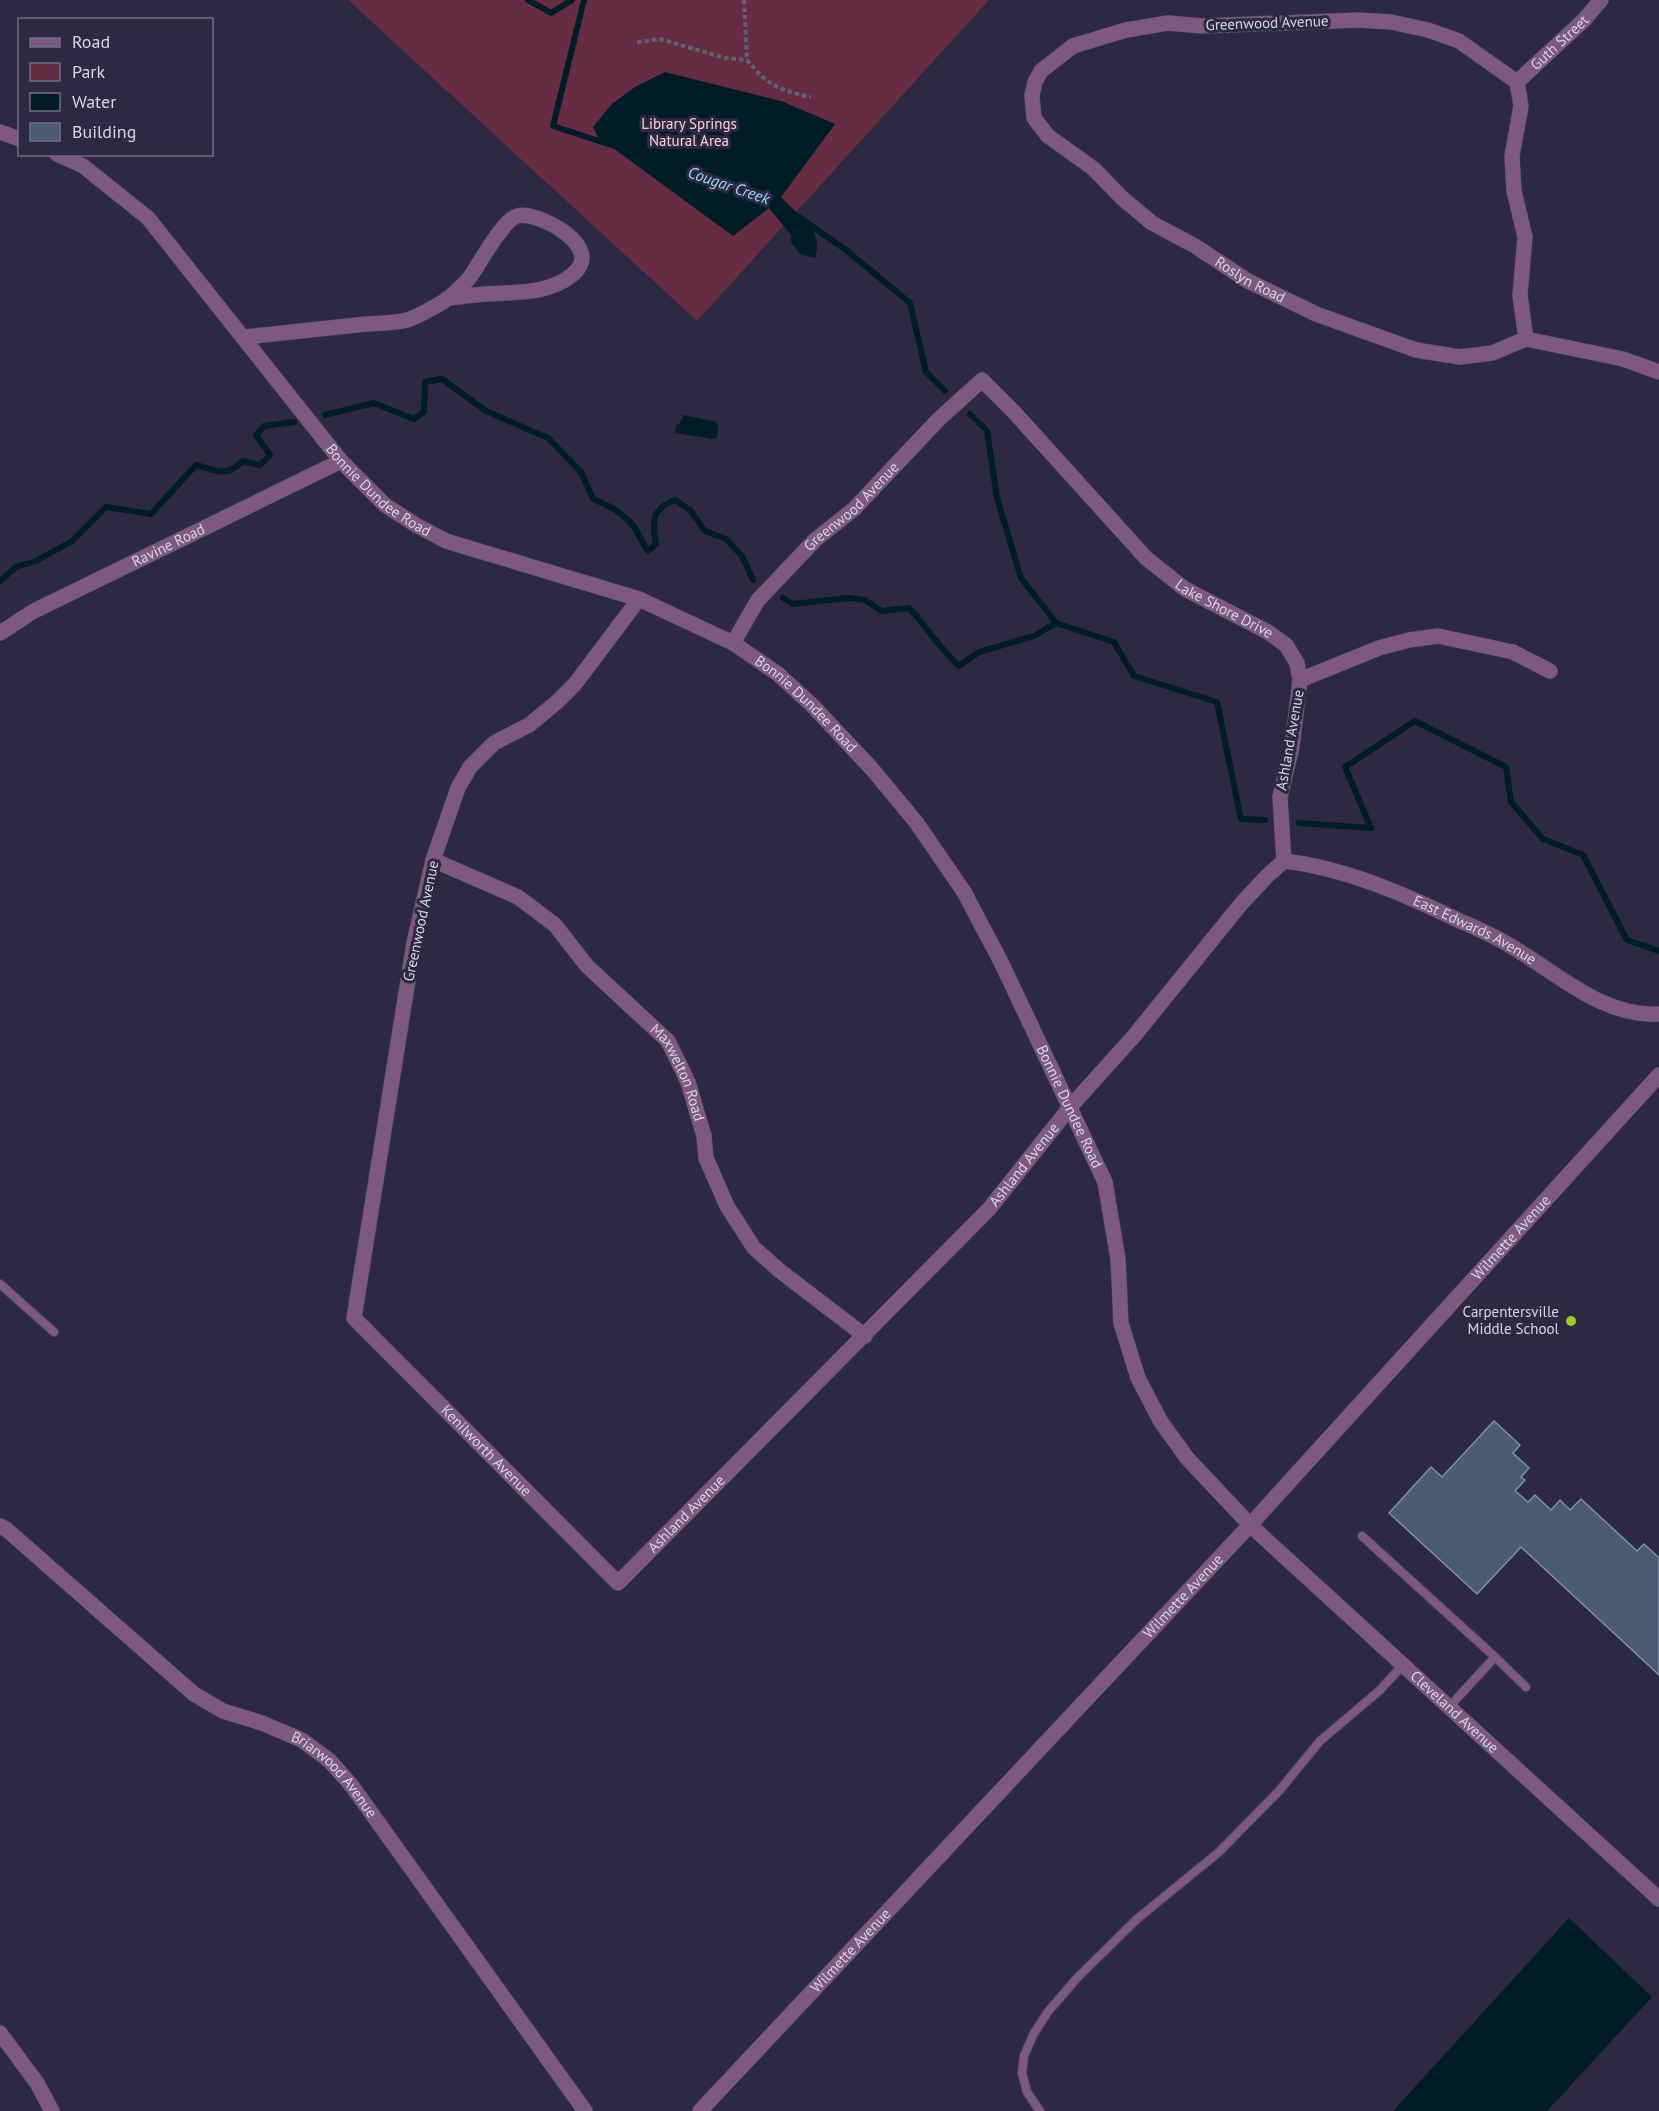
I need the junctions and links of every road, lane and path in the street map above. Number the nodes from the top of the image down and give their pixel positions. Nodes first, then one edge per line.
1 (744, 0) edge
2 (1601, 0) edge
3 (637, 42) dead end
4 (747, 60) junction
5 (1517, 82) junction
6 (1032, 96) joint
7 (811, 97) dead end
8 (0, 132) edge
9 (18, 138) edge
10 (61, 156) edge
11 (448, 298) junction
12 (244, 337) junction
13 (1526, 339) junction
14 (1659, 372) edge
15 (982, 380) joint
16 (341, 461) junction
17 (639, 600) junction
18 (0, 633) edge
19 (733, 643) junction
20 (1550, 671) dead end
21 (1300, 680) junction
22 (433, 860) junction
23 (1284, 861) junction
24 (1659, 1014) edge
25 (1659, 1075) edge
26 (1071, 1106) junction
27 (0, 1284) edge
28 (354, 1318) joint
29 (54, 1332) dead end
30 (865, 1336) junction
31 (1250, 1525) junction
32 (0, 1526) edge
33 (1362, 1536) dead end
34 (618, 1583) joint
35 (1495, 1658) junction
36 (1403, 1665) junction
37 (1526, 1687) dead end
38 (1449, 1707) junction
39 (1659, 1899) edge
40 (0, 2033) edge
41 (52, 2111) edge
42 (585, 2111) edge
43 (700, 2111) edge
44 (1040, 2111) edge

1 - 4 path
2 - 5 street, Guth Street
3 - 4 path
4 - 7 path
5 - 6 street, Greenwood Avenue
5 - 13 street
6 - 13 street, Roslyn Road
8 - 9 street
10 - 12 street, Bonnie Dundee Road
11 - 11 street
11 - 12 street
12 - 16 street, Bonnie Dundee Road
13 - 14 street
15 - 19 street, Greenwood Avenue
15 - 21 street, Lake Shore Drive
16 - 17 street, Bonnie Dundee Road
16 - 18 street, Ravine Road
17 - 19 street, Bonnie Dundee Road
17 - 22 street, Greenwood Avenue
19 - 26 street, Bonnie Dundee Road
20 - 21 street
21 - 23 street, Ashland Avenue
22 - 28 street, Greenwood Avenue
22 - 30 street, Maxwelton Road
23 - 24 street, East Edwards Avenue
23 - 26 street, Ashland Avenue
25 - 31 street, Wilmette Avenue
26 - 30 street, Ashland Avenue
26 - 31 street, Bonnie Dundee Road
27 - 29 lane
28 - 34 street, Kenilworth Avenue
30 - 34 street, Ashland Avenue
31 - 36 street, Cleveland Avenue
31 - 43 street, Wilmette Avenue
32 - 42 street, Briarwood Avenue
33 - 35 lane
35 - 37 lane
35 - 38 lane
36 - 38 street, Cleveland Avenue
36 - 44 lane
38 - 39 street, Cleveland Avenue
40 - 41 street

